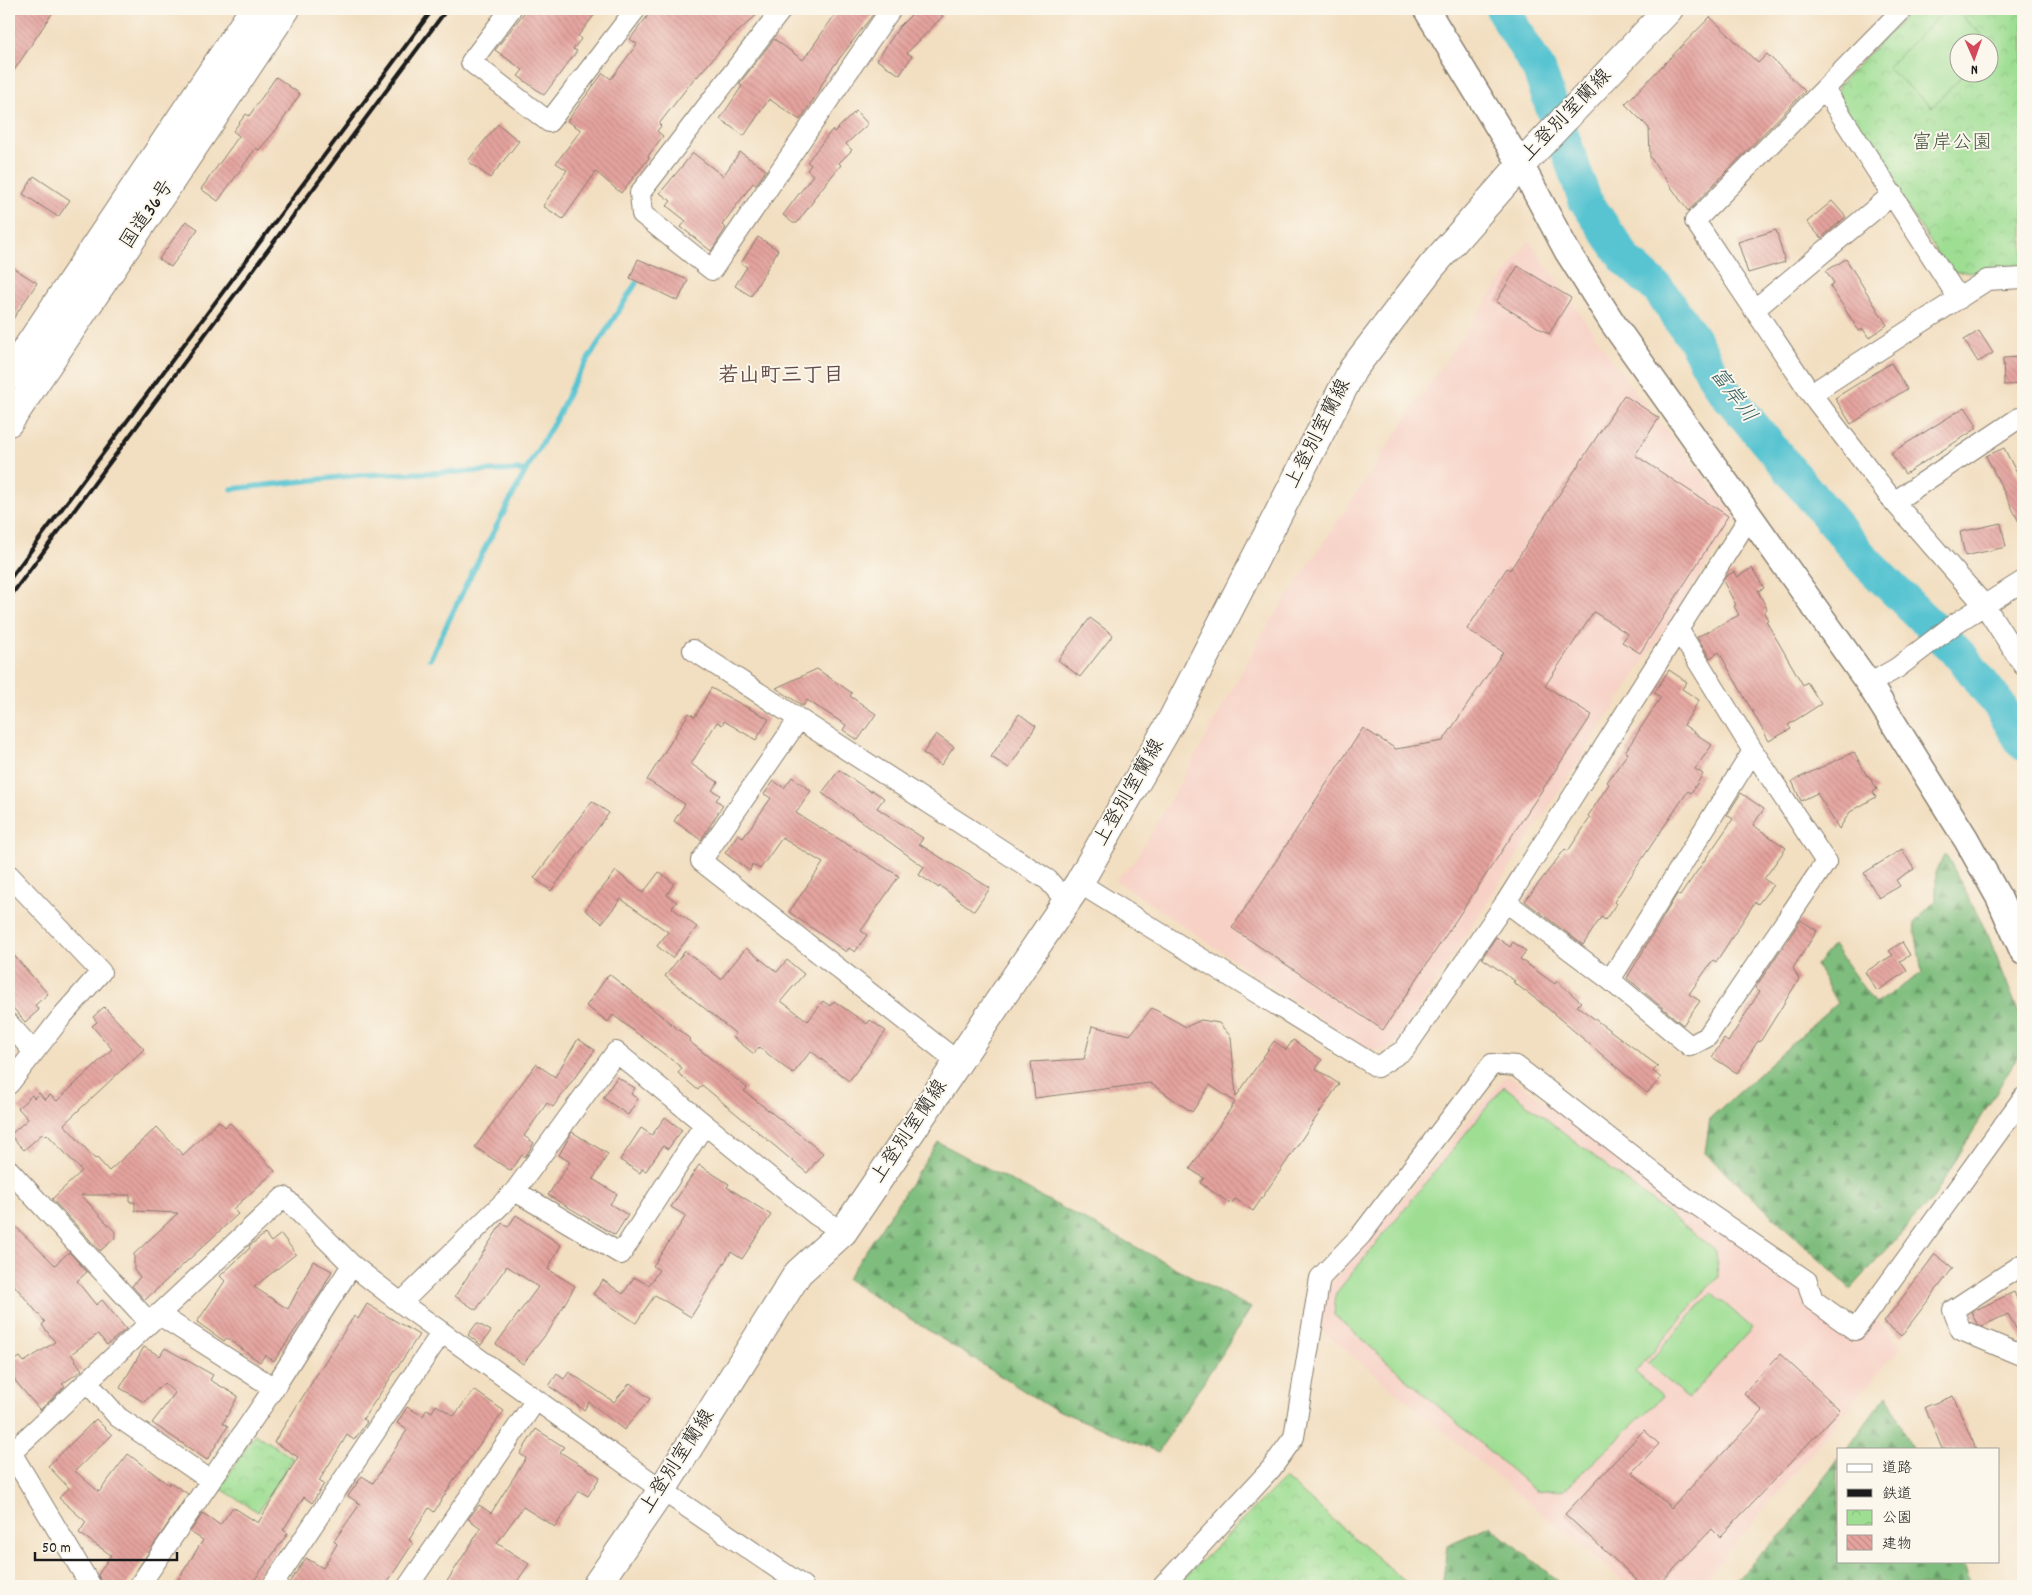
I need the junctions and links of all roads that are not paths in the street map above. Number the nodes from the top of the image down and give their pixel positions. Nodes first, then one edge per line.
1 (254, 9) edge
2 (286, 9) edge
3 (511, 9) edge
4 (636, 9) edge
5 (782, 9) edge
6 (891, 9) edge
7 (1426, 9) edge
8 (1669, 9) edge
9 (1903, 9) edge
10 (1826, 90) junction
11 (1528, 156) junction
12 (1892, 194) junction
13 (2023, 278) edge
14 (1959, 299) junction
15 (1754, 310) junction
16 (9, 375) edge
17 (1811, 394) junction
18 (2023, 418) edge
19 (9, 422) edge
20 (1894, 502) junction
21 (1750, 516) junction
22 (2023, 580) edge
23 (1985, 606) junction
24 (1678, 629) junction
25 (693, 650) dead end
26 (2023, 665) edge
27 (1870, 684) junction
28 (799, 719) junction
29 (1753, 751) junction
30 (9, 875) edge
31 (1073, 892) junction
32 (1506, 902) junction
33 (2023, 952) edge
34 (1610, 980) junction
35 (9, 1024) edge
36 (34, 1052) junction
37 (958, 1062) junction
38 (9, 1084) edge
39 (2023, 1098) edge
40 (704, 1125) junction
41 (9, 1170) edge
42 (516, 1191) junction
43 (843, 1232) junction
44 (2023, 1264) edge
45 (352, 1265) junction
46 (401, 1302) junction
47 (153, 1318) junction
48 (442, 1332) junction
49 (2023, 1356) edge
50 (88, 1383) junction
51 (274, 1388) junction
52 (536, 1400) junction
53 (10, 1451) edge
54 (210, 1480) junction
55 (662, 1490) junction
56 (91, 1586) edge
57 (139, 1586) edge
58 (272, 1586) edge
59 (408, 1586) edge
60 (596, 1586) edge
61 (803, 1586) edge
62 (1163, 1586) edge

1 - 16 main road, 国道36号
2 - 19 main road, 国道36号
3 - 4 street
5 - 6 street
7 - 11 street
8 - 11 main road, 上登別室蘭線
9 - 10 street
10 - 12 street
10 - 15 street
11 - 21 street
11 - 31 main road, 上登別室蘭線
12 - 14 street
12 - 15 street
13 - 14 street
14 - 17 street
15 - 17 street
17 - 20 street
18 - 20 street
20 - 23 street
21 - 24 street
21 - 27 street
22 - 23 street
23 - 26 street
23 - 27 street
24 - 29 street
24 - 32 street
25 - 28 street
27 - 33 street
28 - 31 street
28 - 37 street
29 - 34 street
29 - 34 street
30 - 36 street
31 - 32 street
31 - 37 main road, 上登別室蘭線
32 - 34 street
35 - 36 street
36 - 38 street
37 - 43 main road, 上登別室蘭線
39 - 62 street
40 - 42 street
40 - 42 street
40 - 43 street
41 - 47 street
42 - 46 street
43 - 55 main road, 上登別室蘭線
44 - 49 street
45 - 46 street
45 - 47 street
45 - 51 street
46 - 48 street
47 - 50 street
47 - 51 street
48 - 52 street
48 - 58 street
50 - 53 street
50 - 54 street
51 - 54 street
52 - 55 street
52 - 59 street
53 - 56 street
54 - 57 street
55 - 60 main road, 上登別室蘭線
55 - 61 street

